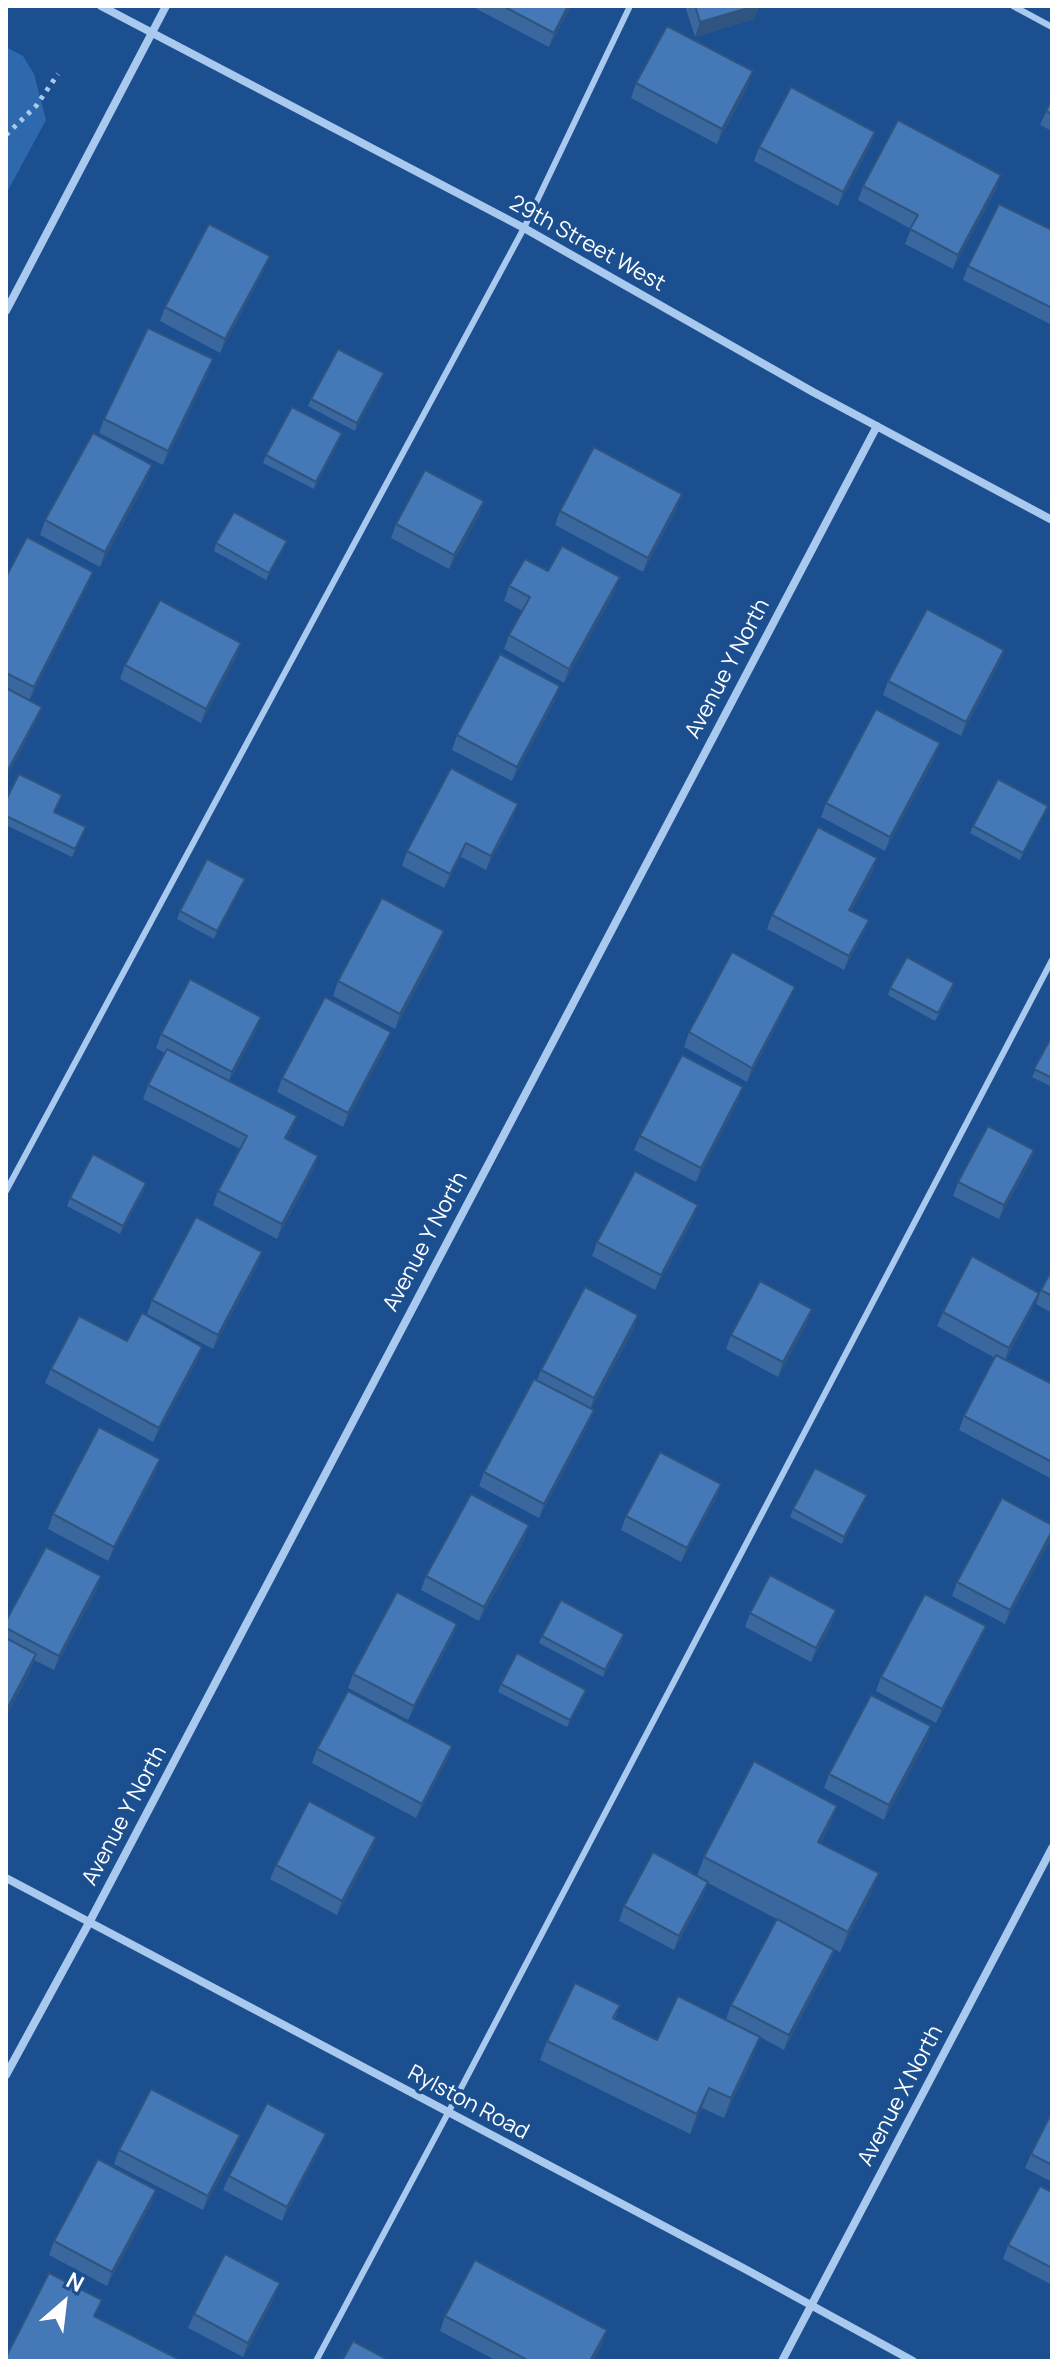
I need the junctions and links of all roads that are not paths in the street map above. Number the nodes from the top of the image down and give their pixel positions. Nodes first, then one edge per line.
1 (101, 6) edge
2 (166, 6) edge
3 (630, 6) edge
4 (1013, 6) edge
5 (1052, 27) edge
6 (151, 34) junction
7 (524, 228) junction
8 (6, 311) edge
9 (877, 426) junction
10 (1052, 520) edge
11 (1052, 960) edge
12 (6, 1191) edge
13 (1052, 1848) edge
14 (6, 1878) edge
15 (90, 1921) junction
16 (6, 2075) edge
17 (448, 2113) junction
18 (812, 2306) junction
19 (316, 2361) edge
20 (782, 2361) edge
21 (913, 2361) edge

1 - 6 street, 29th Street West
2 - 6 street
3 - 7 lane
4 - 5 lane
6 - 7 street, 29th Street West
6 - 8 street
7 - 9 street, 29th Street West
7 - 12 lane
9 - 10 street, 29th Street West
9 - 15 street, Avenue Y North
11 - 17 lane
13 - 18 street, Avenue X North
14 - 15 street, Rylston Road
15 - 16 street, Avenue Y North
15 - 17 street, Rylston Road
17 - 18 street, Rylston Road
17 - 19 lane
18 - 20 street, Avenue X North
18 - 21 street, Rylston Road

